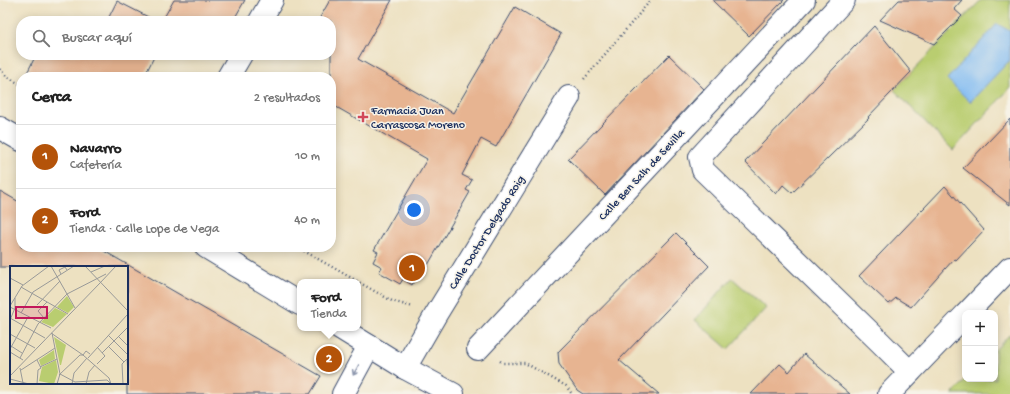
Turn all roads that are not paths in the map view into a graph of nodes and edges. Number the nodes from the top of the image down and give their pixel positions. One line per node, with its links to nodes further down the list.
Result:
1 (272, 0): 4 (street)
2 (804, 0): 17 (street, Calle Ben Salh de Sevilla)
3 (844, 0): 19 (street)
4 (263, 16)
5 (238, 60): 6 (street)
6 (231, 72)
7 (569, 97): 18 (street, Calle Doctor Delgado Roig)
8 (0, 128): 9 (street)
9 (16, 137)
10 (214, 252): 12 (street)
11 (1010, 268): 13 (street)
12 (297, 302)
13 (970, 310)
14 (962, 318): 19 (street)
15 (345, 331): 16 (street)
16 (369, 346): 18 (street); 20 (street, one-way to 20)
17 (478, 349)
18 (405, 368): 21 (street)
19 (910, 372): 22 (street)
20 (343, 394)
21 (453, 394)
22 (889, 394)

